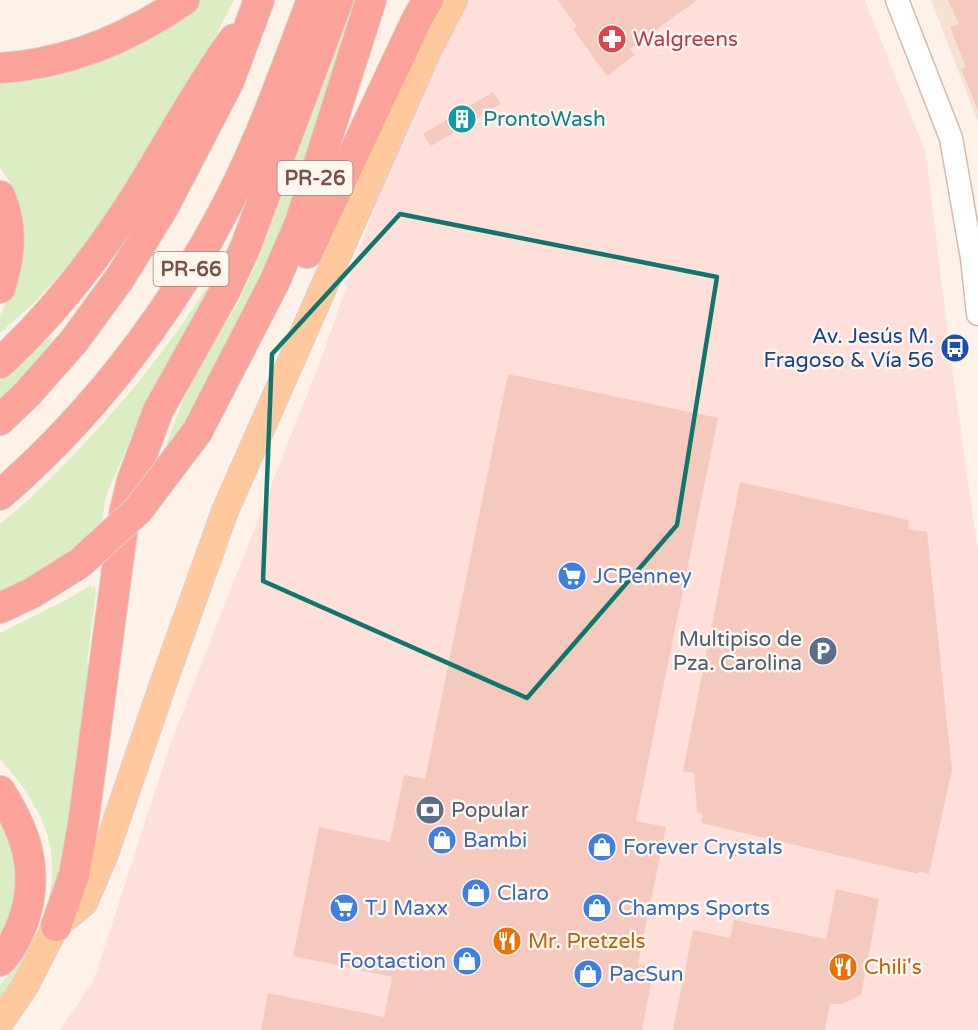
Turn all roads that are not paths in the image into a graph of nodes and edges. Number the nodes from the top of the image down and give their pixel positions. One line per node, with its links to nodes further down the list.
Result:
1 (184, 0): 9 (highway)
2 (312, 0): 16 (highway, PR-66)
3 (338, 0): 19 (highway)
4 (371, 0): 13 (highway, PR-26)
5 (428, 0): 13 (highway)
6 (454, 0): 19 (main road)
7 (897, 0): 12 (street)
8 (255, 7): 14 (highway); 15 (highway, PR-66)
9 (0, 68)
10 (0, 196): 11 (highway)
11 (0, 288)
12 (978, 314)
13 (242, 348): 17 (highway, PR-26, bridge)
14 (0, 363)
15 (0, 420)
16 (0, 495)
17 (0, 608)
18 (0, 791): 20 (highway)
19 (56, 926): 21 (main road)
20 (0, 961)
21 (0, 1023)

